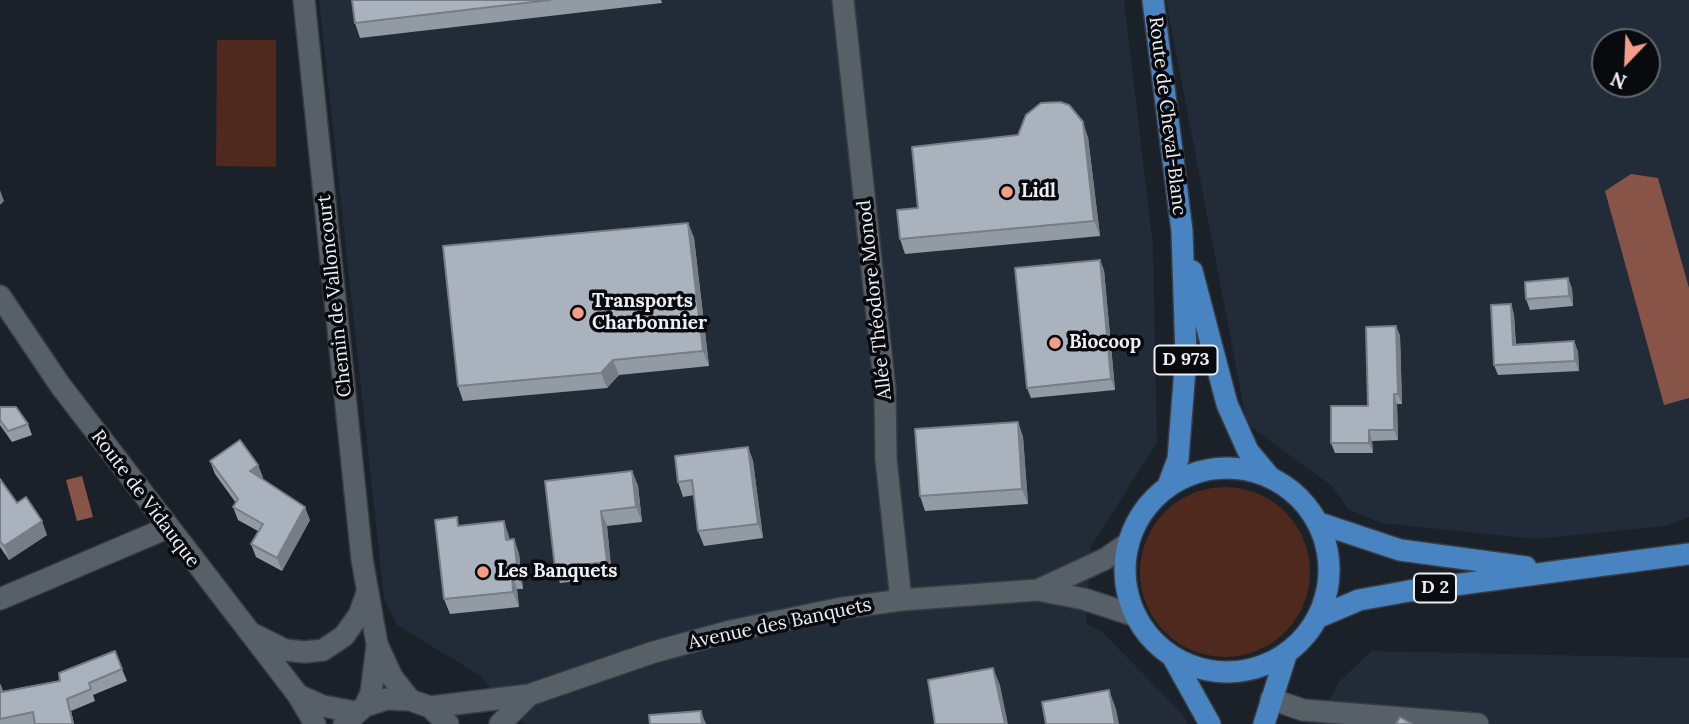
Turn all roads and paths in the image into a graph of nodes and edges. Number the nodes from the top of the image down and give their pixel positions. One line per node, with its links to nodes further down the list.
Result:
1 (304, 0): 14 (street, Chemin de Valloncourt)
2 (842, 0): 16 (street, Allée Théodore Monod)
3 (1153, 0): 4 (main road, Route de Cheval-Blanc / D 973)
4 (1182, 231): 6 (main road, D 973); 7 (main road, D 973)
5 (0, 296): 9 (street, Route de Vidauque)
6 (1269, 476): 7 (main road); 8 (main road)
7 (1168, 486): 10 (main road)
8 (1319, 523): 12 (main road, D 2); 18 (main road)
9 (167, 528): 15 (street); 19 (street, Route de Vidauque)
10 (1128, 543): 13 (street, Avenue des Banquets); 17 (main road)
11 (1689, 554): 12 (main road, D 2)
12 (1556, 570): 18 (main road, D 2)
13 (1038, 590): 16 (street, Avenue des Banquets); 17 (street, Avenue des Banquets)
14 (367, 591): 19 (street, Chemin de Valloncourt); 20 (street, Chemin de Valloncourt)
15 (0, 599)
16 (901, 600): 24 (street, Avenue des Banquets)
17 (1136, 616): 22 (main road)
18 (1319, 617): 21 (main road)
19 (247, 630): 23 (street, Route de Vidauque)
20 (377, 644): 26 (street, Chemin de Valloncourt); 28 (street, Chemin de Valloncourt)
21 (1286, 655): 22 (main road); 25 (main road)
22 (1172, 656): 32 (main road)
23 (298, 695): 28 (street); 29 (street, Route de Vidauque)
24 (529, 695): 27 (street, Avenue des Banquets); 31 (street, Avenue des Banquets)
25 (1271, 699): 33 (main road); 34 (street)
26 (410, 700): 27 (street); 28 (street)
27 (430, 707): 30 (street)
28 (355, 714)
29 (315, 724)
30 (448, 724)
31 (500, 724)
32 (1210, 724)
33 (1264, 724)
34 (1478, 724)

